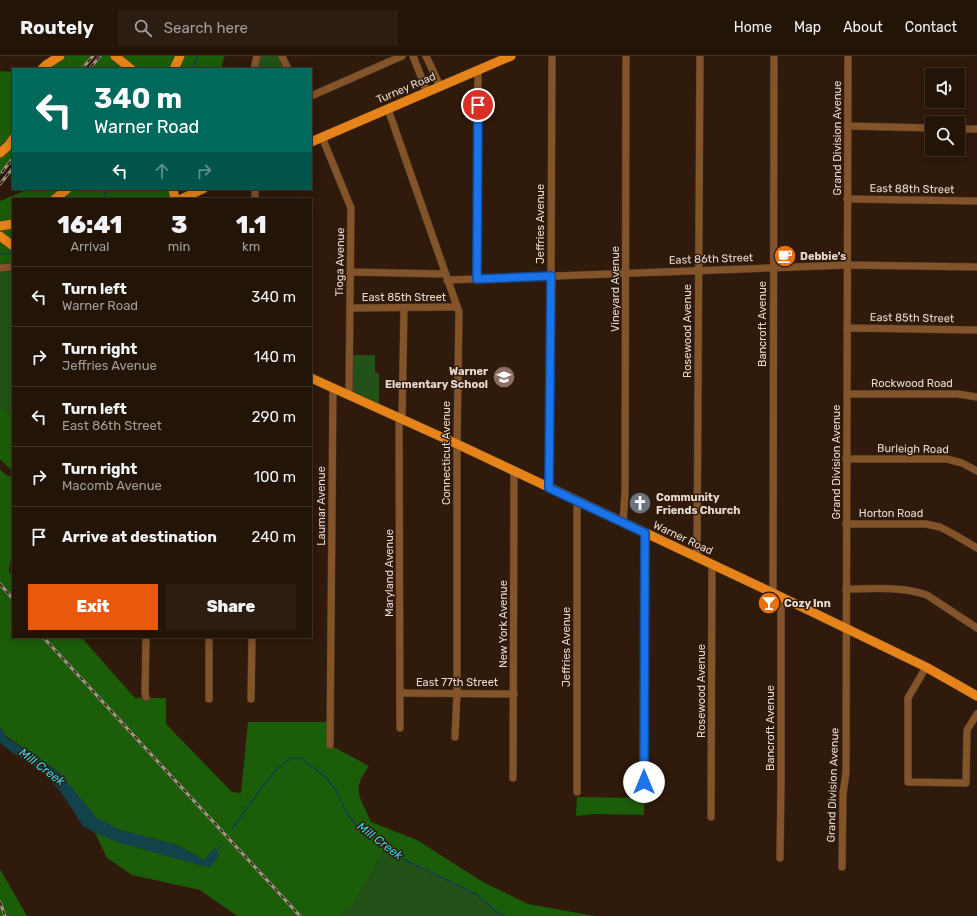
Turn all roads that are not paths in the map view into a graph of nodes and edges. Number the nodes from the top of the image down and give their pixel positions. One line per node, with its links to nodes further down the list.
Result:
1 (60, 56): 16 (main road)
2 (115, 56): 17 (main road)
3 (180, 56): 18 (main road)
4 (257, 56): 19 (street)
5 (282, 56): 20 (street)
6 (402, 56): 15 (street)
7 (413, 56): 23 (street)
8 (426, 56): 22 (street)
9 (511, 56): 21 (main road, Turney Road)
10 (552, 56): 52 (street, Jeffries Avenue)
11 (626, 56): 51 (street, Vineyard Avenue)
12 (700, 56): 49 (street, Rosewood Avenue)
13 (774, 56): 48 (street, Bancroft Avenue)
14 (848, 56): 26 (street, Grand Division Avenue)
15 (391, 58): 24 (street)
16 (44, 63)
17 (130, 68)
18 (174, 68)
19 (254, 68)
20 (288, 68)
21 (478, 70): 22 (main road, Turney Road); 54 (street)
22 (440, 86): 23 (main road, Turney Road)
23 (427, 92): 25 (main road, Turney Road)
24 (312, 96)
25 (388, 109): 30 (main road, Turney Road); 53 (street, Connecticut Avenue)
26 (848, 126): 27 (street); 38 (street, Grand Division Avenue)
27 (925, 128)
28 (965, 129): 29 (street)
29 (977, 129)
30 (322, 137): 32 (main road, Turney Road); 50 (street, Tioga Avenue)
31 (12, 140): 33 (main road)
32 (312, 142)
33 (0, 153)
34 (66, 190): 36 (main road)
35 (201, 190): 37 (main road)
36 (56, 198)
37 (183, 198)
38 (847, 200): 39 (street, East 88th Street); 44 (street, Grand Division Avenue)
39 (977, 201)
40 (12, 224): 41 (main road)
41 (0, 226)
42 (0, 236): 43 (main road)
43 (12, 245)
44 (848, 265): 45 (street, East 86th Street); 48 (street, East 86th Street); 58 (street, Grand Division Avenue)
45 (977, 266)
46 (12, 267): 47 (street)
47 (0, 268)
48 (773, 268): 49 (street, East 86th Street); 79 (street, Bancroft Avenue)
49 (698, 271): 51 (street, East 86th Street); 76 (street, Rosewood Avenue)
50 (351, 272): 53 (street, East 86th Street); 56 (street, Tioga Avenue)
51 (626, 274): 52 (street, East 86th Street); 72 (street, Vineyard Avenue)
52 (551, 276): 54 (street, East 86th Street); 70 (street, Jeffries Avenue)
53 (446, 277): 54 (street, East 86th Street); 55 (street, Connecticut Avenue)
54 (477, 279)
55 (457, 307): 57 (street, East 85th Street); 66 (street, Connecticut Avenue)
56 (350, 308): 57 (street, East 85th Street); 62 (street, Tioga Avenue)
57 (404, 308): 65 (street, Maryland Avenue)
58 (847, 328): 59 (street, East 85th Street); 63 (street, Grand Division Avenue)
59 (977, 330)
60 (312, 378): 61 (main road, Warner Road)
61 (333, 388): 62 (main road, Warner Road); 97 (street, Laumar Avenue)
62 (348, 394): 65 (main road, Warner Road)
63 (847, 394): 64 (street, Rockwood Road); 67 (street, Grand Division Avenue)
64 (977, 397)
65 (401, 419): 66 (main road, Warner Road); 87 (street, Maryland Avenue)
66 (457, 444): 68 (main road, Warner Road); 88 (street, Connecticut Avenue)
67 (846, 459): 69 (street, Burleigh Road); 73 (street, Grand Division Avenue)
68 (514, 471): 70 (main road, Warner Road); 89 (street, New York Avenue)
69 (977, 471)
70 (549, 488): 71 (main road, Warner Road)
71 (577, 501): 72 (main road, Warner Road); 99 (street, Jeffries Avenue)
72 (623, 523): 74 (main road, Warner Road)
73 (846, 524): 75 (street, Horton Road); 78 (street, Grand Division Avenue)
74 (645, 533): 76 (main road, Warner Road); 100 (street)
75 (977, 548)
76 (697, 558): 77 (main road, Warner Road)
77 (712, 565): 79 (main road, Warner Road); 101 (street, Rosewood Avenue)
78 (846, 589): 81 (street, Grand Division Avenue); 82 (street)
79 (773, 593): 80 (main road, Warner Road)
80 (782, 598): 81 (main road, Warner Road); 102 (street, Bancroft Avenue)
81 (846, 628): 86 (main road, Warner Road); 103 (street, Grand Division Avenue)
82 (977, 628)
83 (146, 638): 91 (street)
84 (209, 638): 92 (street)
85 (252, 638): 93 (street)
86 (926, 667): 90 (main road, Warner Road); 94 (street)
87 (400, 693): 88 (street, East 77th Street); 95 (street, Maryland Avenue)
88 (457, 693): 89 (street, East 77th Street); 96 (street, Connecticut Avenue)
89 (514, 694): 98 (street, New York Avenue)
90 (977, 696)
91 (146, 697)
92 (209, 699)
93 (252, 699)
94 (977, 714)
95 (400, 728)
96 (455, 737)
97 (330, 745)
98 (513, 778)
99 (576, 792)
100 (644, 800)
101 (711, 817)
102 (780, 858)
103 (842, 867)

